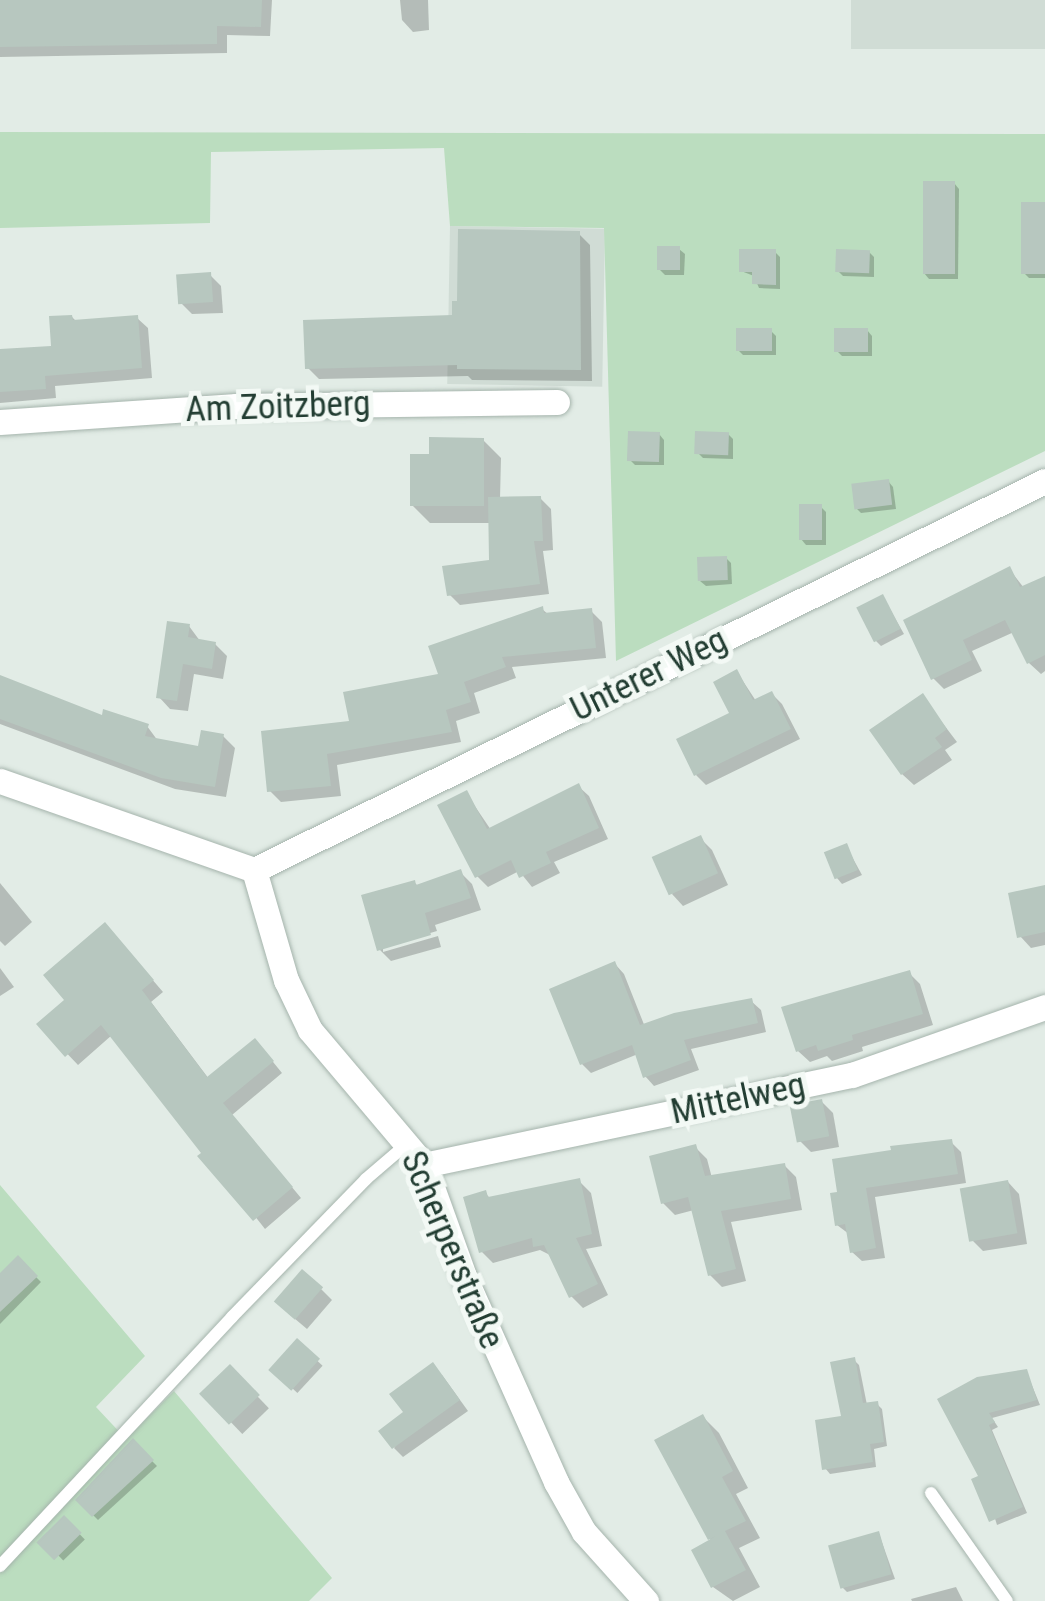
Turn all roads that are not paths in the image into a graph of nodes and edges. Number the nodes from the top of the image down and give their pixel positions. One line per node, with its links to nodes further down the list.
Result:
1 (556, 402): 2 (street, Am Zoitzberg)
2 (0, 422)
3 (1045, 481): 5 (street, Unterer Weg)
4 (0, 781): 5 (street)
5 (254, 870): 7 (street, Scherperstraße)
6 (1045, 1007): 8 (street, Mittelweg)
7 (408, 1143): 8 (street, Scherperstraße); 10 (lane)
8 (424, 1165): 11 (street, Scherperstraße)
9 (931, 1493): 12 (lane)
10 (0, 1566)
11 (646, 1601)
12 (1006, 1601)

